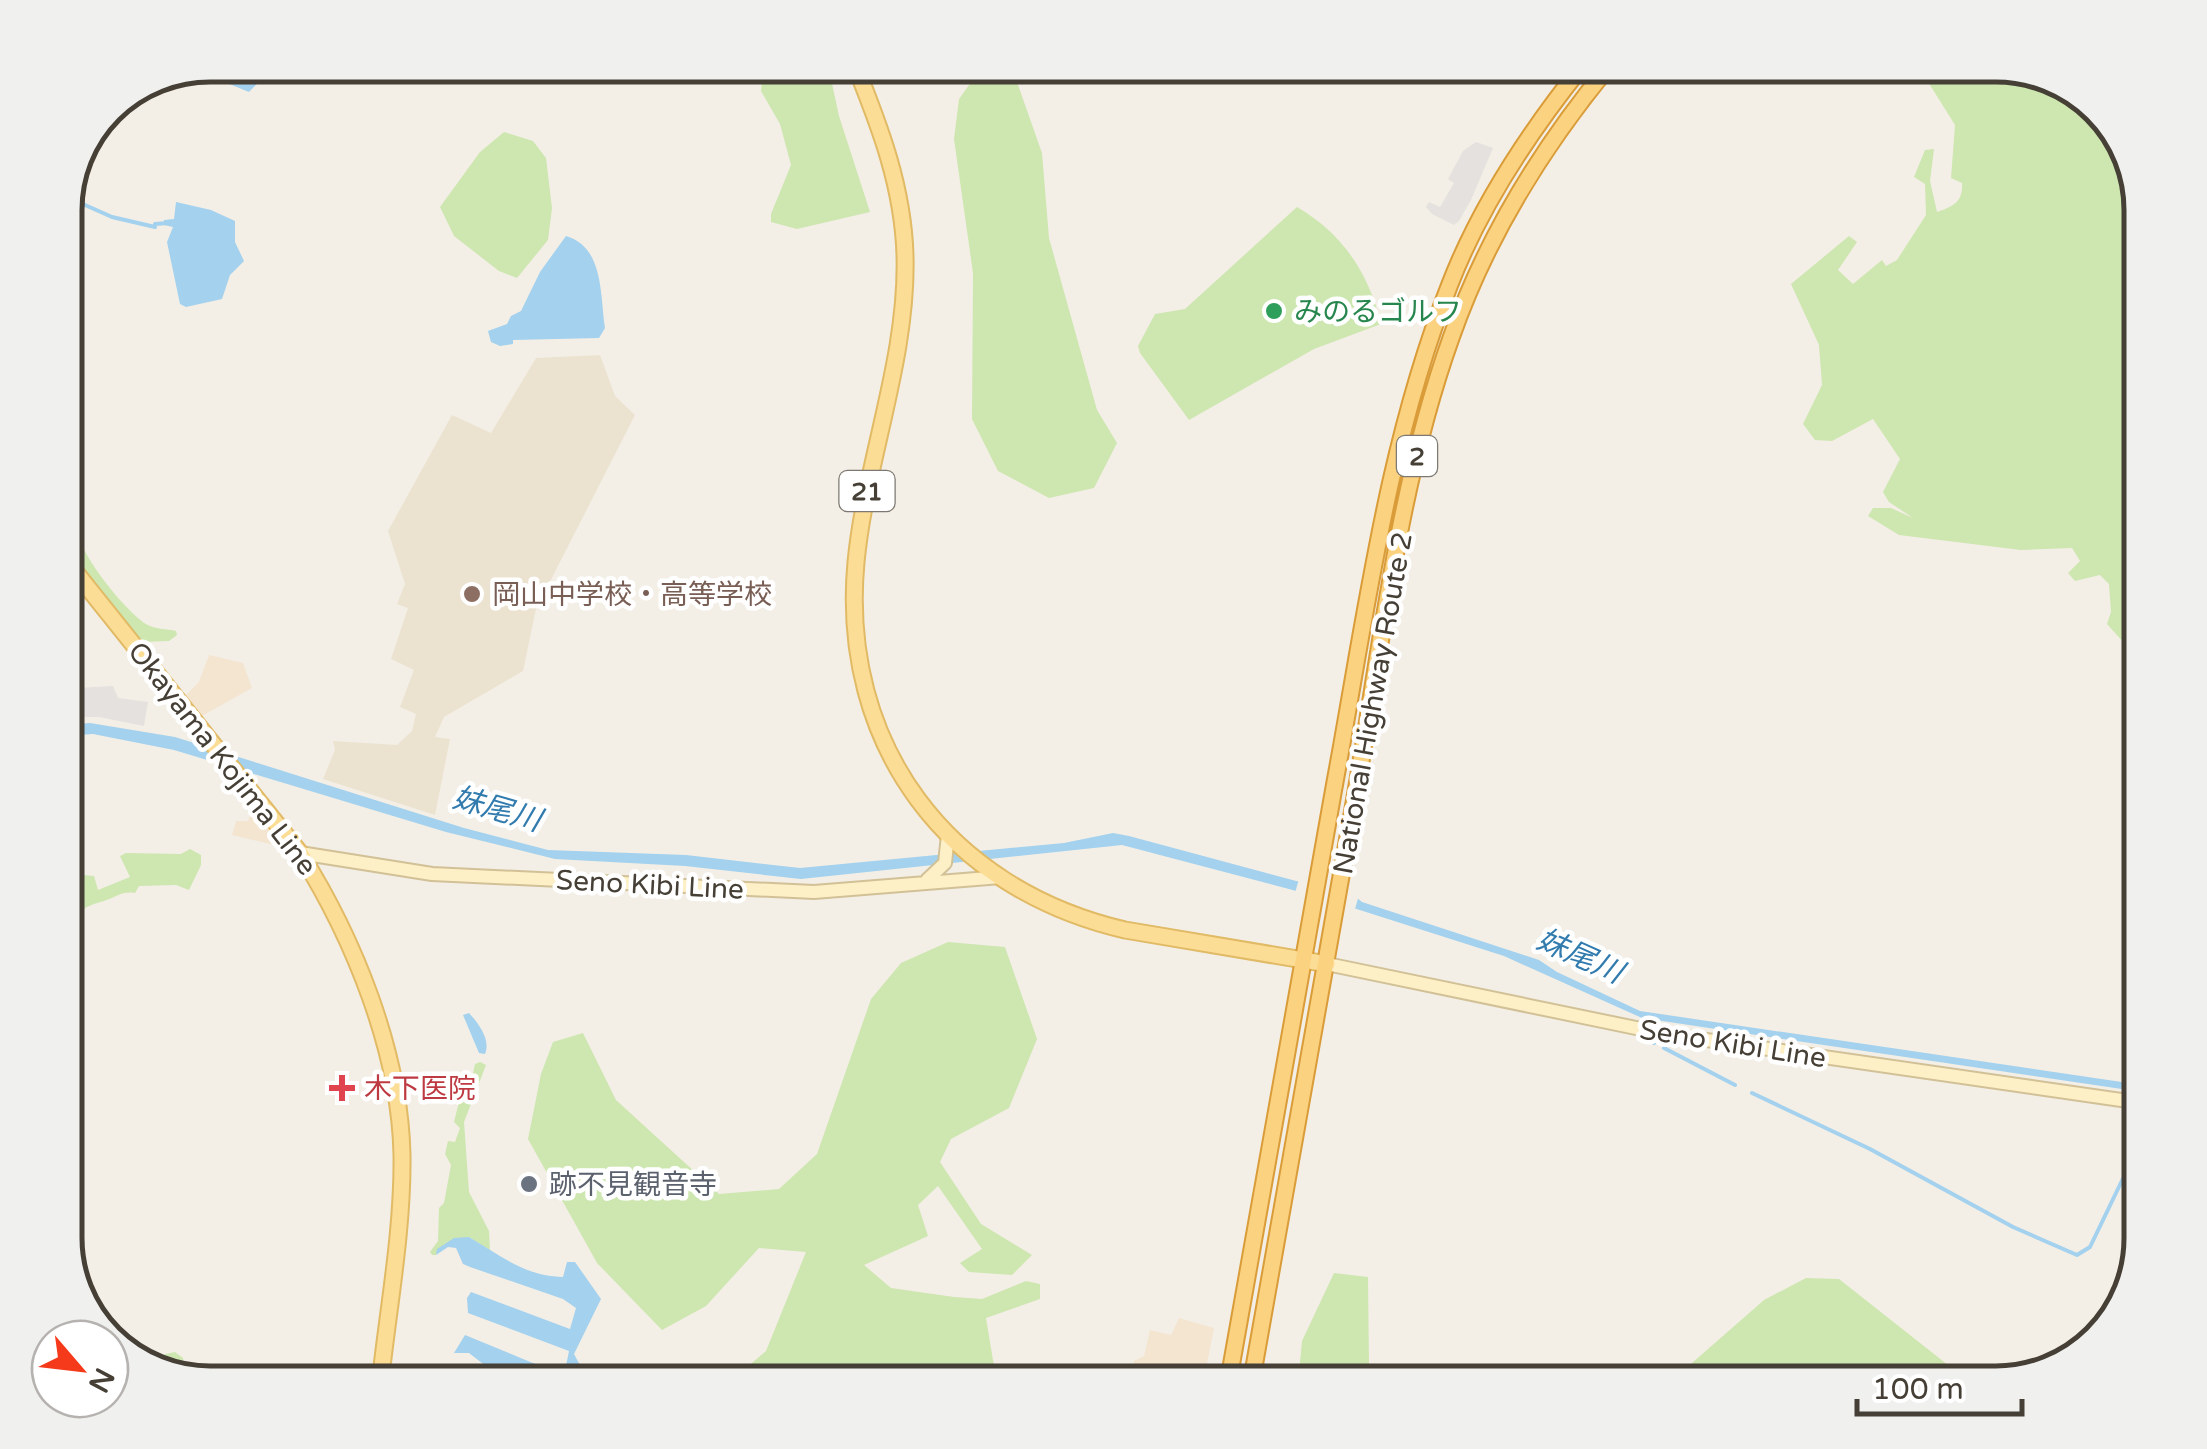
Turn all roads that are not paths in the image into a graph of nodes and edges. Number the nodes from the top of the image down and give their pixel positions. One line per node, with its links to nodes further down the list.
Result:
1 (863, 83): 5 (main road, 21)
2 (1570, 83): 9 (highway, National Highway Route 2 / 2)
3 (1596, 83): 10 (highway, National Highway Route 2 / 2)
4 (83, 581): 6 (main road, Okayama Kojima Line)
5 (948, 836): 7 (main road, 21); 8 (main road)
6 (300, 853): 8 (main road, Seno Kibi Line); 12 (main road, Okayama Kojima Line)
7 (1002, 877): 8 (main road, Seno Kibi Line); 9 (main road, 21)
8 (925, 882)
9 (1304, 962): 10 (main road, 21); 13 (highway, National Highway Route 2 / 2)
10 (1327, 964): 11 (main road, Seno Kibi Line); 14 (highway, National Highway Route 2 / 2)
11 (2124, 1100)
12 (382, 1366)
13 (1231, 1366)
14 (1254, 1366)

